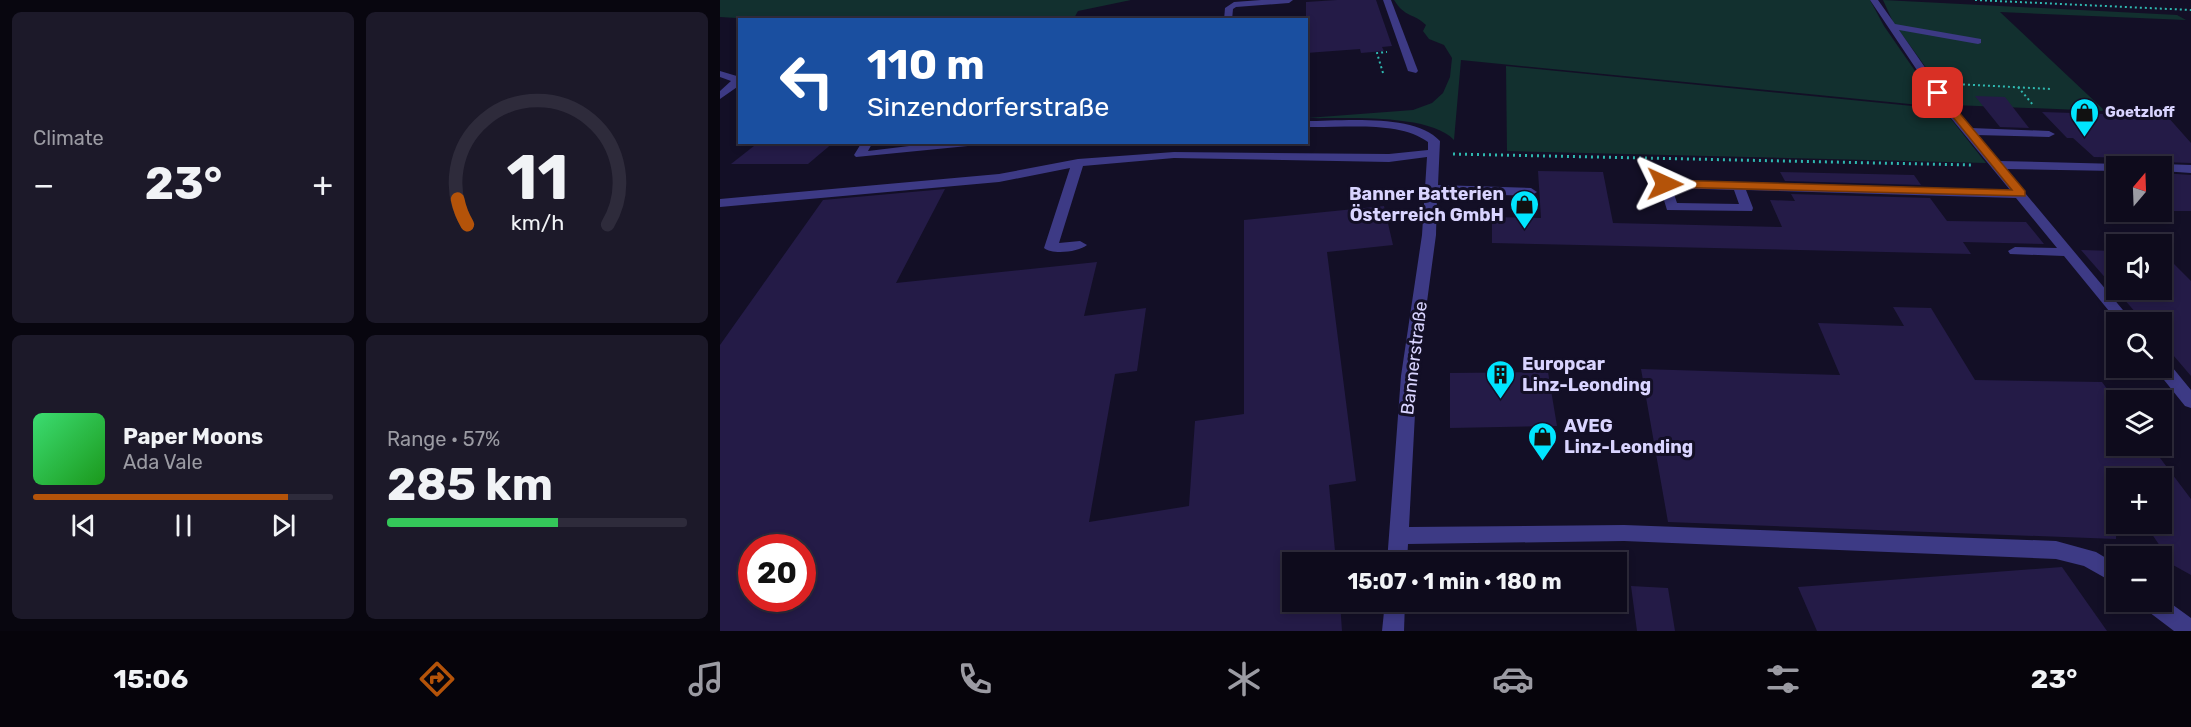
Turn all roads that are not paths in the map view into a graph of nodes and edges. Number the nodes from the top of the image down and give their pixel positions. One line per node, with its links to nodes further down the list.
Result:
1 (1289, 0): 4 (street)
2 (1387, 0): 7 (street)
3 (1874, 0): 5 (street)
4 (1228, 18)
5 (1891, 26): 6 (street); 11 (street)
6 (1978, 41)
7 (1413, 71)
8 (720, 74): 9 (street)
9 (720, 96)
10 (1308, 124): 15 (street)
11 (1969, 131): 12 (street); 17 (street)
12 (2049, 134)
13 (867, 144): 14 (street)
14 (960, 144)
15 (1433, 153): 16 (street); 22 (street, Bannerstraße)
16 (1078, 163): 25 (street); 26 (street)
17 (1998, 165): 18 (street); 24 (street)
18 (2106, 167)
19 (2172, 168): 20 (street)
20 (2191, 169)
21 (1738, 185): 21 (street); 24 (street)
22 (1431, 189): 23 (street); 32 (street, Bannerstraße)
23 (1531, 192)
24 (2021, 194): 28 (street)
25 (720, 203)
26 (1080, 245)
27 (2015, 251): 28 (street)
28 (2069, 252): 29 (street)
29 (2118, 312)
30 (2172, 378): 31 (street)
31 (2191, 402)
32 (1399, 536): 33 (street, Bannerstraße); 34 (street)
33 (1398, 552)
34 (2106, 569)
35 (1394, 612): 37 (street)
36 (2165, 612): 38 (street)
37 (1393, 631)
38 (2191, 631)

